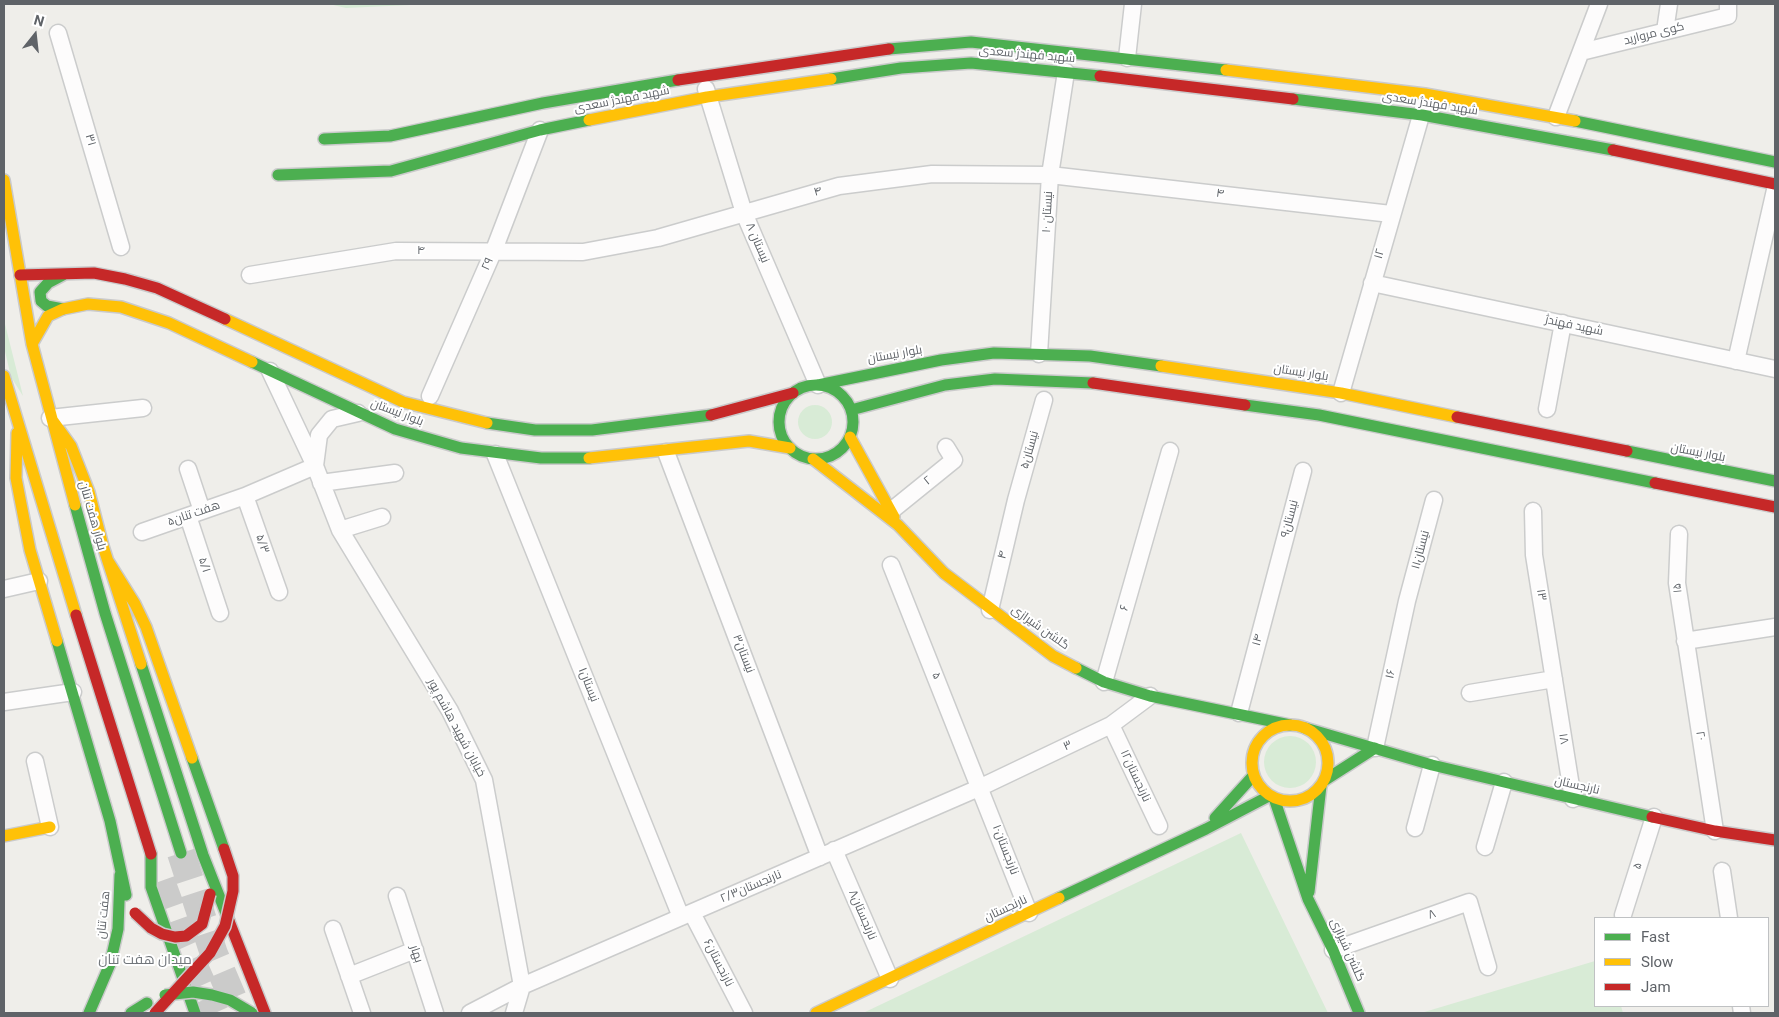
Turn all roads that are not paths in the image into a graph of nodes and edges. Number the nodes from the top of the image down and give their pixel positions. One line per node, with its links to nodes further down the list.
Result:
1 (1133, 4): 8 (street)
2 (1599, 4): 7 (street)
3 (1668, 4): 5 (street)
4 (1728, 10): 5 (street, کوی مروارید)
5 (1665, 31): 7 (street, کوی مروارید)
6 (58, 33): 25 (street, ۳۱)
7 (1581, 52): 14 (street)
8 (1127, 58): 10 (main road, شهید فهندژ سعدی); 11 (main road, شهید فهندژ سعدی)
9 (1066, 72): 12 (main road, شهید فهندژ سعدی); 13 (main road, شهید فهندژ سعدی); 19 (street, نیستان ۱۰)
10 (704, 76): 12 (street, نیستان ۸); 16 (main road, شهید فهندژ سعدی)
11 (1425, 94): 13 (street, ۱۲); 14 (main road, شهید فهندژ سعدی)
12 (707, 97): 15 (main road, شهید فهندژ سعدی); 23 (street, نیستان ۸)
13 (1422, 115): 21 (main road, شهید فهندژ سعدی); 24 (street, ۱۲)
14 (1556, 117): 17 (main road, شهید فهندژ سعدی)
15 (540, 130): 18 (main road, شهید فهندژ سعدی); 26 (street, ۲۹)
16 (324, 139)
17 (1775, 162)
18 (278, 175)
19 (1050, 175): 23 (street, ۴); 24 (street, ۴); 34 (street, نیستان ۱۰)
20 (4, 180): 27 (main road, بلوار هفت تنان)
21 (1775, 184)
22 (1775, 190): 35 (street)
23 (744, 213): 26 (street, ۴); 39 (street, نیستان ۸)
24 (1391, 214): 30 (street, ۱۲)
25 (121, 247)
26 (494, 250): 29 (street, ۴); 42 (street, ۲۹)
27 (20, 275): 28 (main road, بلوار نیستان); 33 (main road, بلوار هفت تنان)
28 (63, 275): 31 (main road); 40 (main road, بلوار نیستان)
29 (250, 275)
30 (1372, 283): 32 (street, شهید فهندژ); 41 (street, ۱۲)
31 (63, 309): 33 (main road, بلوار نیستان); 37 (main road, بلوار نیستان)
32 (1564, 323): 35 (street, شهید فهندژ); 45 (street)
33 (32, 344): 48 (main road, بلوار هفت تنان)
34 (1039, 354): 39 (main road, بلوار نیستان); 41 (main road, بلوار نیستان)
35 (1736, 361): 36 (street, شهید فهندژ)
36 (1775, 369)
37 (270, 371): 47 (main road, بلوار نیستان); 57 (street, خیابان شهید هاشم پور)
38 (4, 376): 49 (main road)
39 (818, 385): 40 (main road); 46 (main road)
40 (793, 393): 52 (main road)
41 (1342, 393): 61 (main road, بلوار نیستان)
42 (430, 396)
43 (1044, 400): 64 (street, ۵نیستان)
44 (143, 408): 48 (street)
45 (1547, 409)
46 (851, 410): 50 (main road); 66 (main road)
47 (358, 413): 55 (main road, بلوار نیستان); 57 (street, خیابان شهید هاشم پور)
48 (50, 418): 74 (main road); 113 (main road, بلوار هفت تنان)
49 (17, 426): 77 (main road); 134 (main road)
50 (850, 437): 56 (main road); 70 (main road, گلشن شیرازی)
51 (946, 447): 70 (street, ۲)
52 (790, 448): 54 (main road, بلوار نیستان); 56 (main road)
53 (1170, 451): 86 (street, ۶)
54 (666, 452): 55 (main road, بلوار نیستان); 114 (street, ۳نیستان)
55 (495, 454): 121 (street, ۱نیستان)
56 (813, 459): 70 (main road, گلشن شیرازی)
57 (315, 466): 62 (street, خیابان شهید هاشم پور); 63 (street, هفت تنان۵)
58 (188, 469): 68 (street, ۵/۱)
59 (1303, 471): 76 (street, ۹نیستان)
60 (395, 473): 62 (street)
61 (1775, 481)
62 (321, 483): 71 (street, خیابان شهید هاشم پور)
63 (245, 496): 68 (street, هفت تنان۵); 79 (street, ۵/۳)
64 (1016, 500): 81 (street, ۴)
65 (1434, 500): 80 (street, ۱۱نیستان)
66 (1775, 507)
67 (1534, 511): 85 (street, ۱۳)
68 (195, 514): 72 (street, هفت تنان۵); 82 (street, ۵/۱)
69 (382, 517): 71 (street)
70 (894, 518): 81 (main road, گلشن شیرازی)
71 (340, 530): 130 (street, خیابان شهید هاشم پور)
72 (142, 532)
73 (1679, 534): 84 (street, ۱۵)
74 (108, 561): 115 (main road); 133 (main road, bridge)
75 (891, 565): 101 (street, ۵)
76 (1278, 567): 91 (street, ۱۴)
77 (39, 581): 78 (street); 87 (main road)
78 (4, 589)
79 (279, 592)
80 (1407, 601): 95 (street, ۱۶)
81 (990, 610): 86 (main road, گلشن شیرازی)
82 (220, 613)
83 (1775, 627): 84 (street)
84 (1685, 640): 109 (street, ۲۰)
85 (1554, 679): 88 (street); 103 (street, ۱۸)
86 (1104, 682): 89 (main road, گلشن شیرازی)
87 (73, 692): 90 (street); 117 (main road)
88 (1470, 693)
89 (1150, 696): 91 (main road, گلشن شیرازی); 92 (street, ۳)
90 (4, 702)
91 (1233, 716): 93 (main road, گلشن شیرازی)
92 (1111, 725): 101 (street, ۳); 105 (street, ۱۲نارنجستان)
93 (1290, 725): 94 (main road); 98 (main road)
94 (1305, 728): 95 (main road, نارنجستان); 100 (main road)
95 (1375, 748): 97 (main road, نارنجستان); 100 (main road)
96 (35, 761): 106 (street)
97 (1432, 765): 99 (main road, نارنجستان); 107 (street)
98 (1253, 776): 102 (main road); 108 (main road)
99 (1504, 782): 103 (main road, نارنجستان); 112 (street)
100 (1323, 783): 102 (main road); 119 (main road)
101 (981, 787): 114 (street, ۲/۳نارنجستان); 120 (street, ۱۰نارنجستان)
102 (1271, 797): 108 (main road, نارنجستان); 119 (main road, گلشن شیرازی)
103 (1573, 799): 104 (main road, نارنجستان)
104 (1654, 817): 109 (main road, نارنجستان); 122 (street, ۵)
105 (1159, 826)
106 (50, 827): 110 (main road)
107 (1415, 828)
108 (1206, 829): 120 (main road, نارنجستان)
109 (1715, 831): 111 (main road, نارنجستان)
110 (4, 836)
111 (1775, 840)
112 (1486, 848)
113 (181, 853)
114 (827, 853): 121 (street, ۲/۳نارنجستان); 129 (street, ۸نارنجستان)
115 (204, 855): 117 (main road, bridge); 136 (main road)
116 (1722, 871): 123 (street)
117 (120, 875): 131 (main road, هفت تنان)
118 (397, 896): 125 (street, بهار)
119 (1308, 899): 126 (main road, گلشن شیرازی)
120 (1029, 914): 129 (main road, نارنجستان)
121 (686, 915): 130 (street, ۲/۳نارنجستان); 141 (street, ۶نارنجستان)
122 (1623, 915)
123 (1728, 917)
124 (333, 929): 128 (street)
125 (414, 950): 128 (street); 138 (street, بهار)
126 (1333, 950): 127 (street, ۸); 143 (main road, گلشن شیرازی)
127 (1488, 967)
128 (349, 976): 137 (street)
129 (890, 979): 142 (main road, نارنجستان)
130 (522, 986): 139 (street, ۲/۳نارنجستان); 140 (street, خیابان شهید هاشم پور)
131 (89, 1013)
132 (131, 1013): 135 (main road, bridge)
133 (155, 1013)
134 (195, 1013)
135 (252, 1013)
136 (265, 1013)
137 (362, 1013)
138 (435, 1013)
139 (470, 1013)
140 (514, 1013)
141 (744, 1013)
142 (816, 1013)
143 (1359, 1013)

